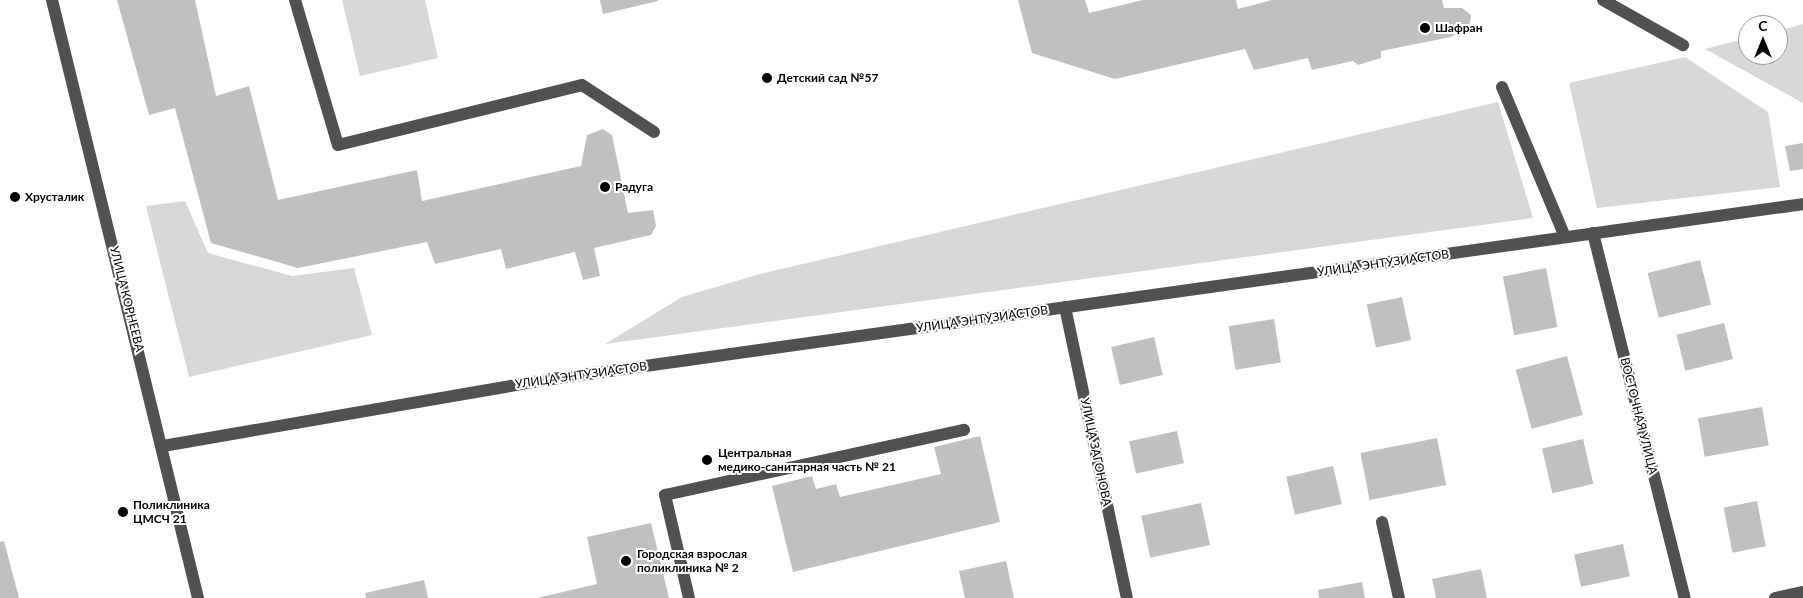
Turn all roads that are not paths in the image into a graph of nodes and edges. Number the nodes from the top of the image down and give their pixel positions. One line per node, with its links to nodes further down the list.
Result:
1 (52, 0): 12 (street, УЛИЦА КОРНЕЕВА)
2 (295, 0): 6 (street)
3 (1603, 0): 4 (street)
4 (1683, 45)
5 (1502, 87): 9 (street)
6 (654, 132)
7 (1803, 204): 8 (street, УЛИЦА ЭНТУЗИАСТОВ)
8 (1593, 233): 9 (street, УЛИЦА ЭНТУЗИАСТОВ); 19 (street, ВОСТОЧНАЯ УЛИЦА)
9 (1565, 237): 10 (street, УЛИЦА ЭНТУЗИАСТОВ)
10 (1065, 307): 12 (street, УЛИЦА ЭНТУЗИАСТОВ); 17 (street, УЛИЦА ЗАГОНОВА)
11 (964, 430): 16 (street)
12 (163, 446): 15 (street, УЛИЦА КОРНЕЕВА)
13 (1382, 522): 18 (street)
14 (1803, 592): 20 (street)
15 (198, 598)
16 (689, 598)
17 (1127, 598)
18 (1398, 598)
19 (1685, 598)
20 (1776, 598)

